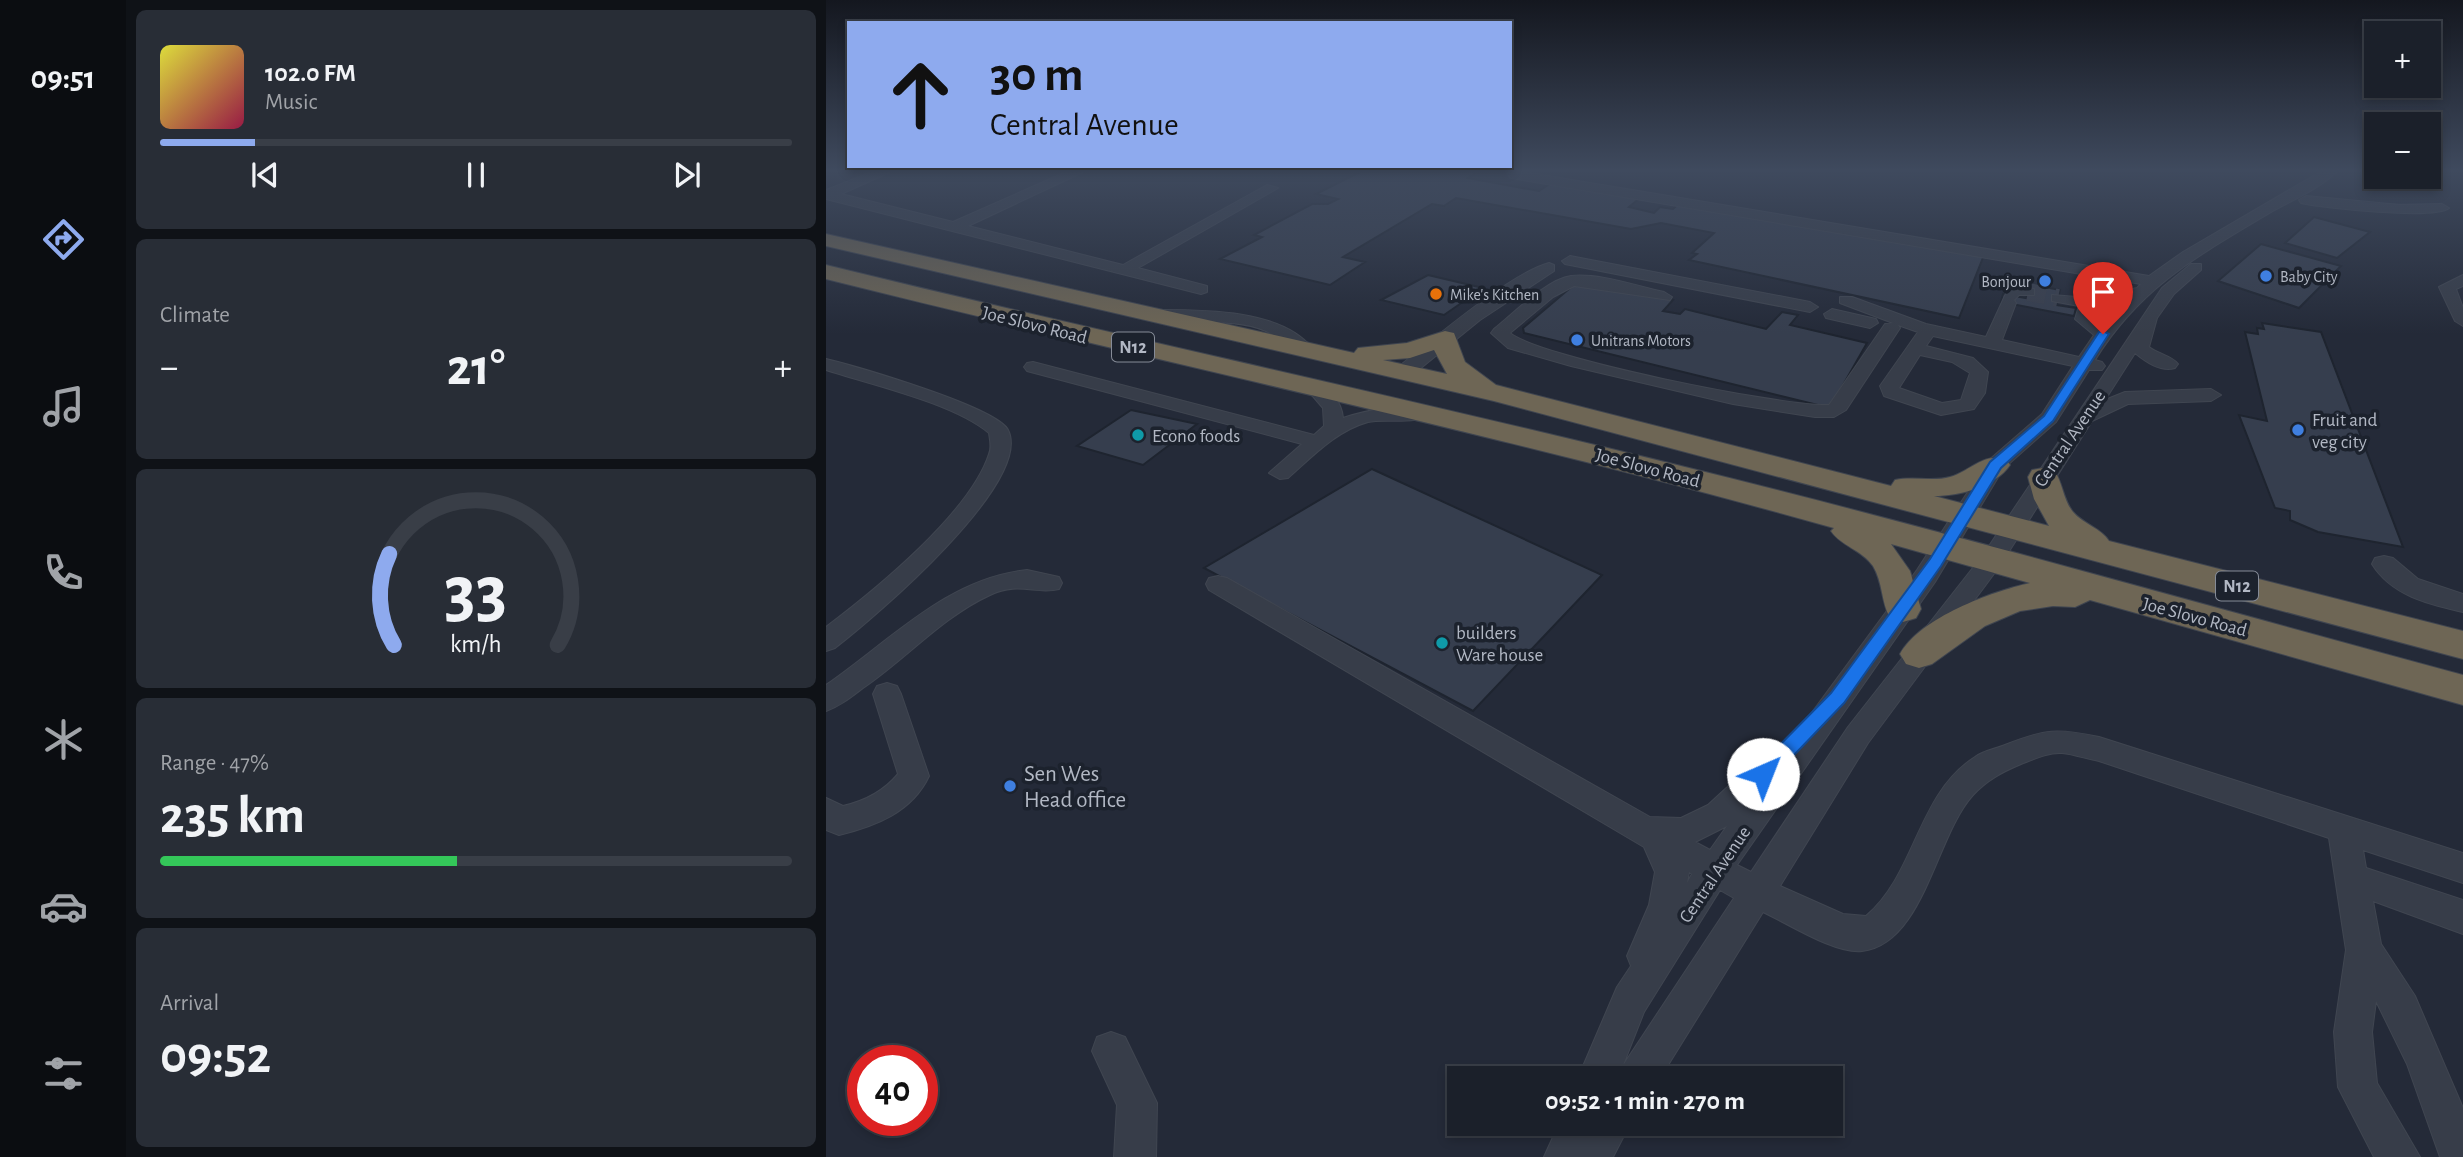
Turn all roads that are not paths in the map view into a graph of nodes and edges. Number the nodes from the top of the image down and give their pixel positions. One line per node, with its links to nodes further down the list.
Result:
1 (956, 226): 7 (street)
2 (1204, 226): 7 (street)
3 (1803, 226): 10 (street)
4 (2238, 226): 10 (street, Central Avenue)
5 (2263, 226): 21 (street, Central Avenue)
6 (826, 240): 29 (highway, Joe Slovo Road / N12)
7 (1126, 270): 11 (street)
8 (826, 272): 36 (highway, Joe Slovo Road / N12)
9 (2463, 280): 22 (street)
10 (2146, 287): 18 (street); 24 (street, Central Avenue)
11 (1201, 289)
12 (1514, 289): 17 (street); 19 (street); 25 (street)
13 (2028, 292): 28 (street)
14 (1664, 297): 17 (street)
15 (2058, 298): 18 (street)
16 (1846, 300): 19 (street); 20 (street); 26 (street)
17 (1537, 301): 23 (street)
18 (2089, 303): 24 (street)
19 (1816, 304): 20 (street); 23 (street)
20 (1832, 314): 23 (street)
21 (2149, 317): 32 (street); 34 (street, Central Avenue)
22 (2463, 321)
23 (1887, 334): 27 (street)
24 (2103, 334): 31 (street, Central Avenue)
25 (1445, 338): 29 (highway); 35 (street); 37 (highway)
26 (1961, 338): 27 (street); 28 (street)
27 (1921, 342): 27 (street)
28 (2000, 344): 31 (street); 38 (street)
29 (1307, 349): 35 (highway, Joe Slovo Road / N12)
30 (826, 363): 60 (street)
31 (2084, 363): 34 (street); 38 (street, Central Avenue)
32 (2169, 364)
33 (1033, 367): 43 (street)
34 (2114, 371): 41 (street, Central Avenue)
35 (1404, 372): 37 (highway, Joe Slovo Road / N12); 40 (highway)
36 (1314, 387): 40 (highway, Joe Slovo Road / N12); 42 (street)
37 (1499, 394): 46 (highway, Joe Slovo Road / N12)
38 (2065, 395): 44 (street, Central Avenue)
39 (2211, 395): 41 (street)
40 (1426, 412): 42 (street); 48 (highway, Joe Slovo Road / N12)
41 (2084, 416): 47 (street, Central Avenue)
42 (1334, 428): 43 (street)
43 (1318, 442): 45 (street)
44 (1995, 465): 46 (highway); 49 (street, Central Avenue)
45 (1280, 473)
46 (1805, 475): 49 (highway, Joe Slovo Road / N12)
47 (2043, 477): 50 (street, Central Avenue); 52 (highway)
48 (1804, 510): 51 (highway, Joe Slovo Road / N12); 58 (highway)
49 (1964, 515): 50 (highway, Joe Slovo Road / N12); 51 (street, Central Avenue)
50 (2011, 528): 52 (highway, Joe Slovo Road / N12); 53 (street, Central Avenue)
51 (1945, 549): 53 (highway, Joe Slovo Road / N12); 58 (street, Central Avenue)
52 (2123, 556): 61 (highway, Joe Slovo Road / N12)
53 (1991, 561): 59 (highway, Joe Slovo Road / N12); 62 (street, Central Avenue)
54 (2384, 564): 57 (street)
55 (1050, 583): 66 (street)
56 (1218, 584): 69 (street)
57 (2463, 603)
58 (1903, 609): 65 (street, Central Avenue)
59 (2172, 609): 62 (highway); 63 (highway, Joe Slovo Road / N12)
60 (826, 641)
61 (2463, 645)
62 (1919, 654): 73 (street, Central Avenue)
63 (2463, 690)
64 (887, 694): 67 (street)
65 (1837, 698): 69 (street); 71 (street, Central Avenue)
66 (826, 700)
67 (826, 812)
68 (2343, 829): 70 (street); 72 (street); 73 (street)
69 (1652, 833): 71 (street); 76 (street)
70 (2463, 868)
71 (1715, 869): 73 (street); 76 (street, Central Avenue)
72 (2351, 878): 74 (street); 75 (street)
73 (1756, 892): 79 (street, Central Avenue)
74 (2463, 917)
75 (2364, 950): 85 (street); 86 (street)
76 (1630, 1000): 78 (street, Central Avenue)
77 (1111, 1051): 82 (street)
78 (1603, 1066)
79 (1646, 1066)
80 (1574, 1136): 83 (street)
81 (1602, 1136): 84 (street)
82 (1135, 1157)
83 (1565, 1157)
84 (1589, 1157)
85 (2399, 1157)
86 (2461, 1157)

